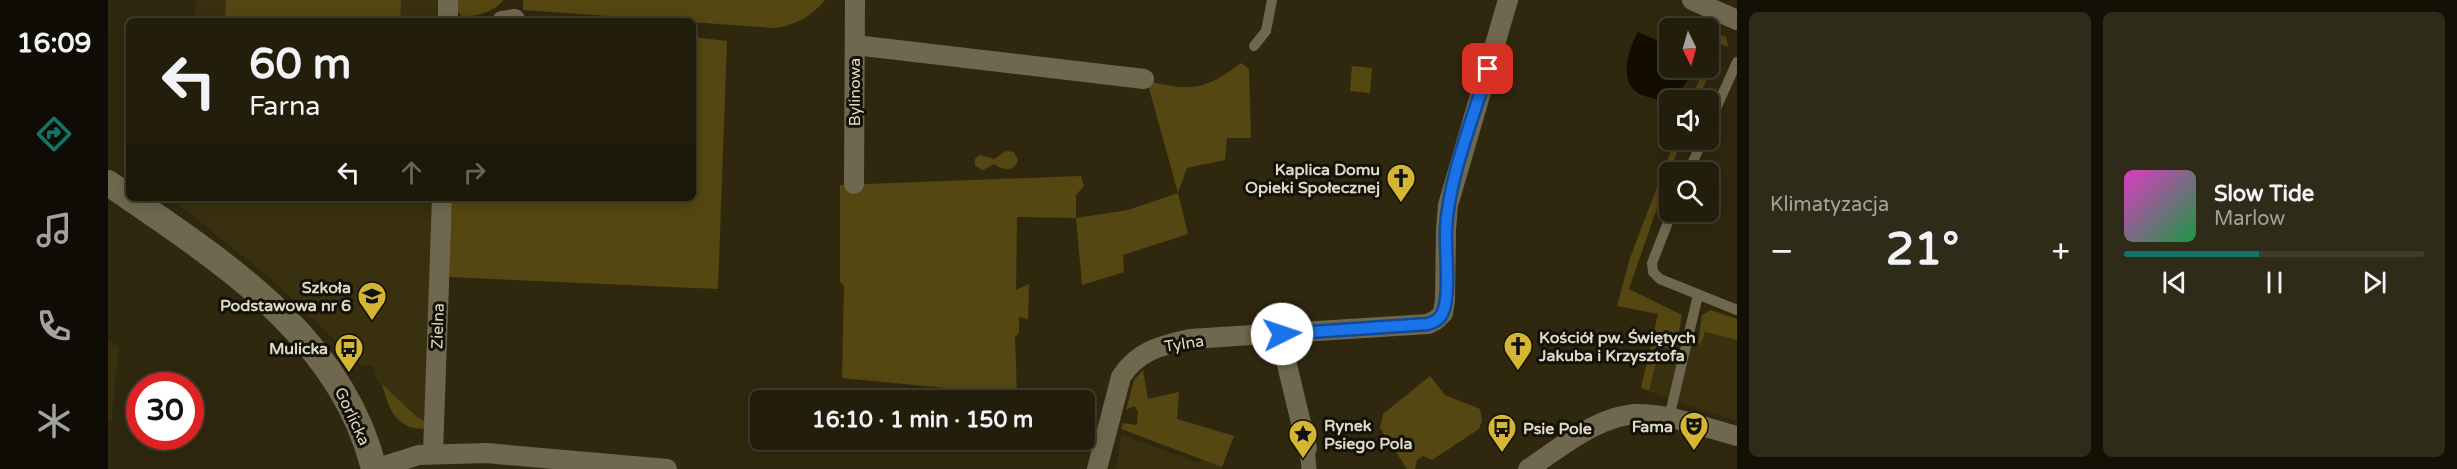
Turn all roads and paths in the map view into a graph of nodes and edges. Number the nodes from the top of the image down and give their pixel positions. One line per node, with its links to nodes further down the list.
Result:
1 (448, 0): 6 (street)
2 (855, 0): 8 (street, Bylinowa)
3 (1272, 0): 9 (lane)
4 (1508, 0): 21 (street, Tylna)
5 (1692, 0): 7 (street)
6 (448, 18)
7 (1737, 20)
8 (855, 45): 11 (street); 14 (street, Bylinowa)
9 (1254, 46)
10 (1737, 62): 12 (lane)
11 (1144, 79)
12 (1719, 102)
13 (108, 183): 15 (street, Gorlicka)
14 (854, 184)
15 (126, 196)
16 (133, 201): 26 (street, Gorlicka)
17 (442, 201): 25 (street, Zielna)
18 (1668, 222): 19 (lane)
19 (1698, 295): 20 (lane); 22 (lane)
20 (1737, 310)
21 (1282, 334): 24 (street); 28 (street, Tylna)
22 (1669, 418): 23 (street); 30 (street)
23 (1737, 436)
24 (1307, 448): 29 (street)
25 (434, 453): 26 (street, Gorlicka); 27 (street, Gorlicka)
26 (374, 469)
27 (666, 469)
28 (1097, 469)
29 (1309, 469)
30 (1528, 469)

